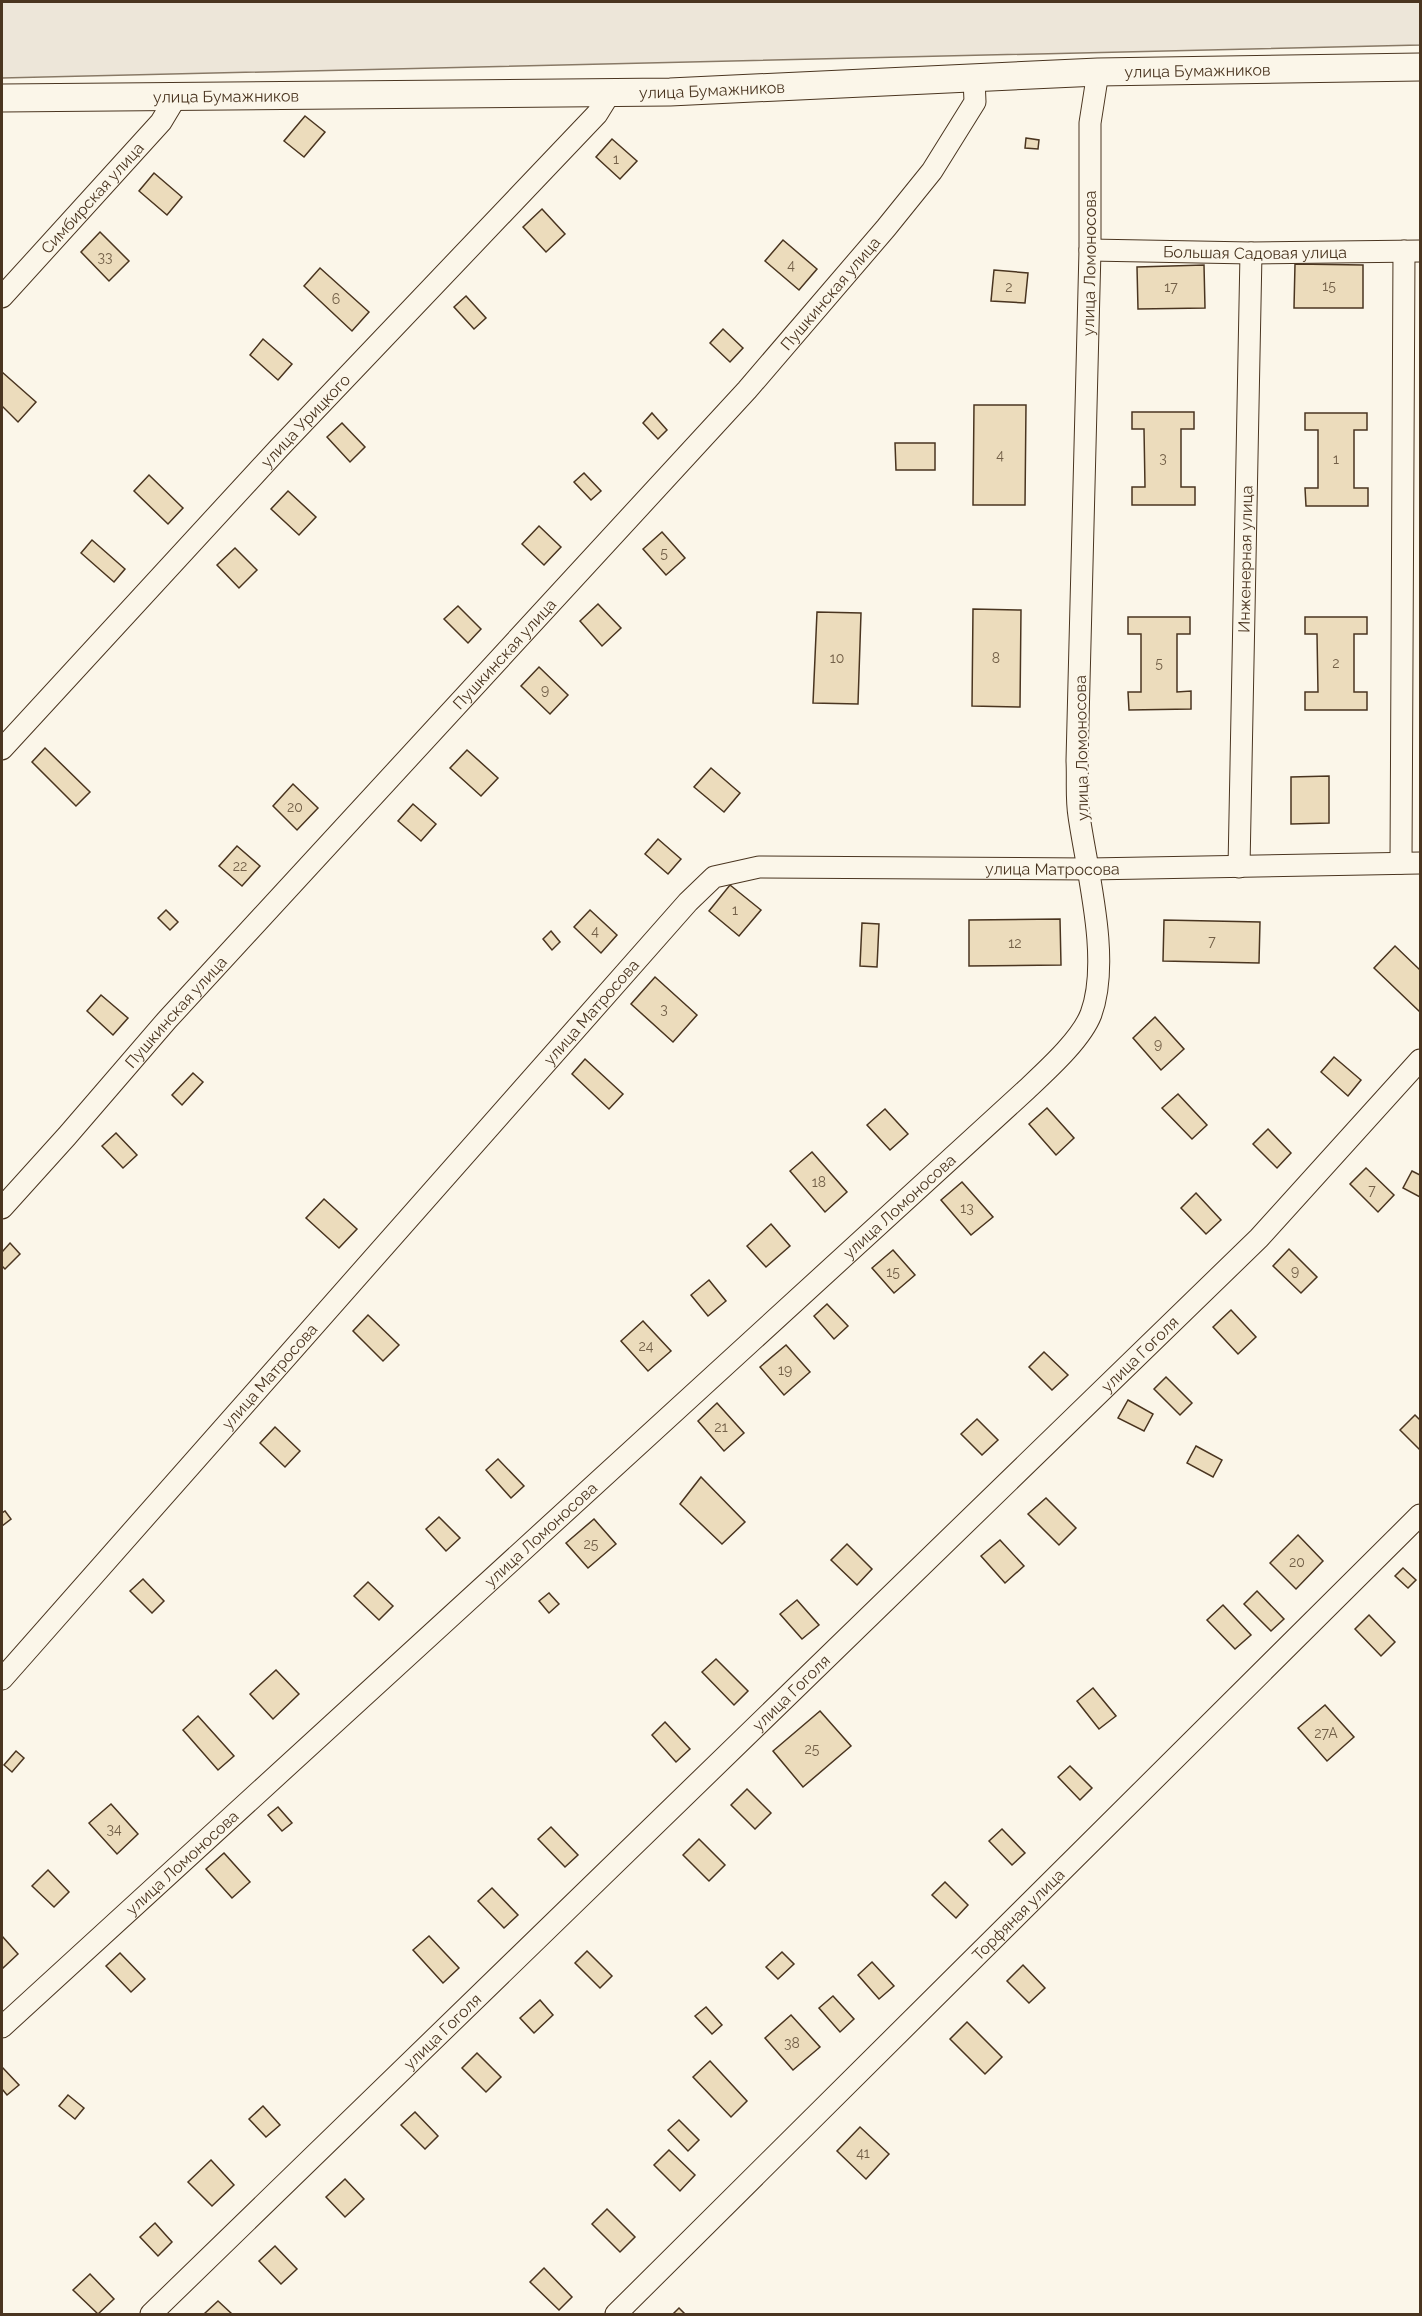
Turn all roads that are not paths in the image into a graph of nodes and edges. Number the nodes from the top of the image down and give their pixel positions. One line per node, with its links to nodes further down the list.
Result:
1 (1420, 67): 2 (street, улица Бумажников)
2 (1098, 72): 3 (street, улица Бумажников); 7 (street, улица Ломоносова)
3 (974, 78): 4 (street, улица Бумажников); 16 (street, Пушкинская улица)
4 (610, 93): 5 (street, улица Бумажников); 11 (street, улица Урицкого)
5 (176, 97): 6 (street, улица Бумажников); 10 (street, Симбирская улица)
6 (2, 98)
7 (1090, 250): 9 (street, Большая Садовая улица); 14 (street, улица Ломоносова)
8 (1412, 251): 9 (street, Большая Садовая улица); 12 (street)
9 (1251, 253): 13 (street, Инженерная улица)
10 (2, 297)
11 (2, 749)
12 (1411, 863): 13 (street, улица Матросова)
13 (1239, 867): 14 (street, улица Матросова)
14 (1089, 869): 18 (street, улица Матросова); 19 (street, улица Ломоносова)
15 (1420, 1060): 20 (street, улица Гоголя)
16 (2, 1208)
17 (1420, 1515): 21 (street, Торфяная улица)
18 (2, 1679)
19 (2, 2027)
20 (151, 2314)
21 (616, 2314)

